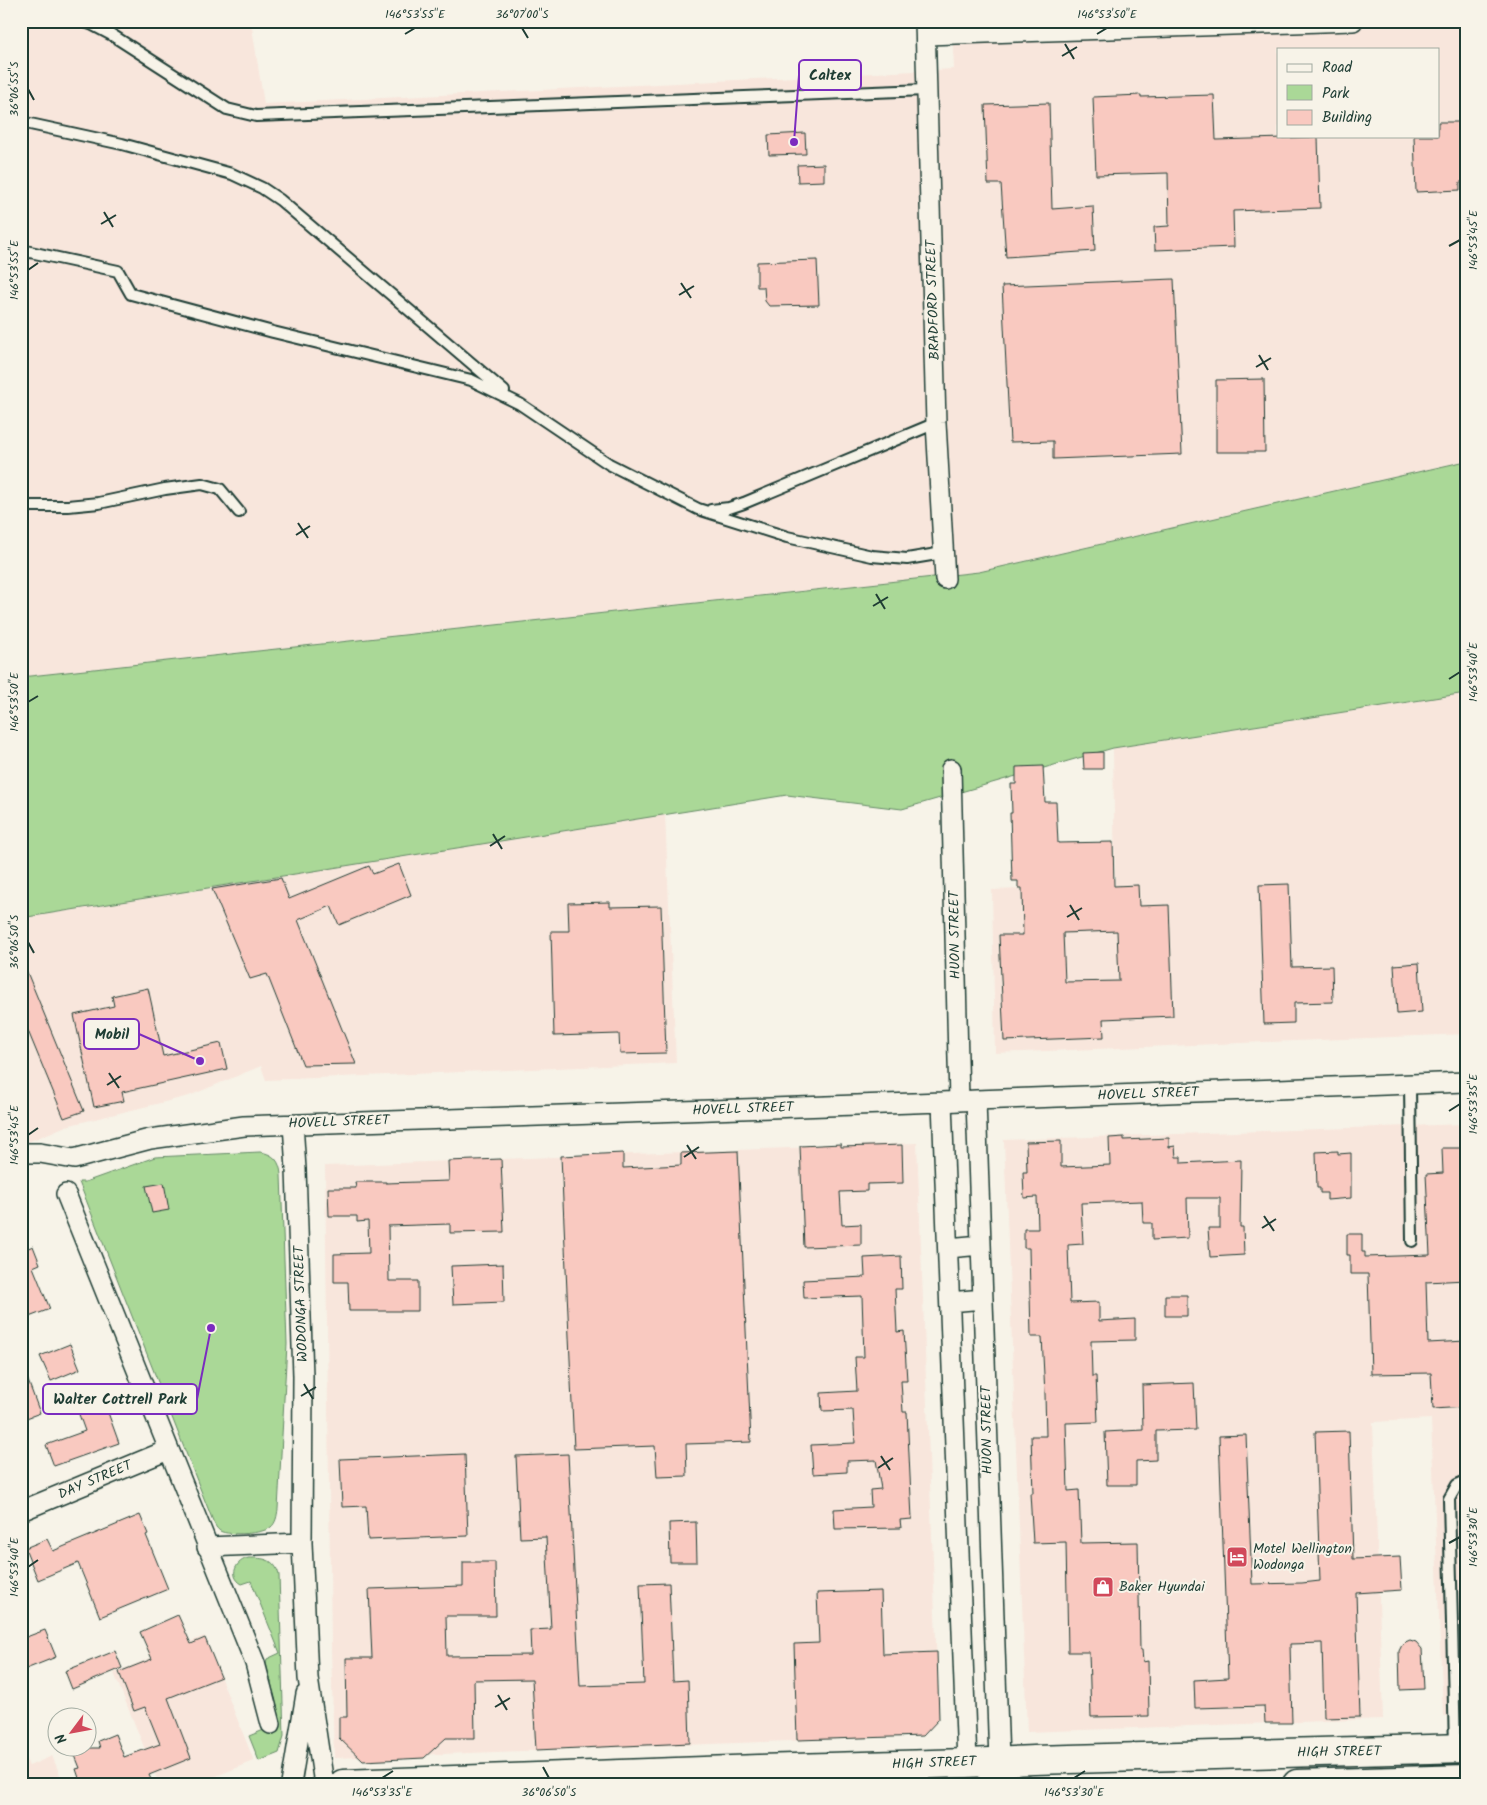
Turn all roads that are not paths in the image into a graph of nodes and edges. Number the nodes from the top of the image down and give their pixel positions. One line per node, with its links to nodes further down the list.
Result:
1 (82, 21): 5 (lane)
2 (1353, 21): 3 (street)
3 (1182, 24): 4 (street)
4 (925, 28): 5 (street, BRADFORD STREET)
5 (926, 90): 9 (street, BRADFORD STREET)
6 (21, 122): 8 (lane)
7 (21, 250): 8 (lane)
8 (520, 404): 11 (lane)
9 (936, 423): 11 (lane); 13 (street, BRADFORD STREET)
10 (21, 506): 12 (lane)
11 (698, 509): 13 (lane)
12 (240, 512)
13 (943, 553): 14 (street, BRADFORD STREET)
14 (945, 580)
15 (951, 769): 18 (street, HUON STREET)
16 (1466, 1082): 17 (street, HOVELL STREET)
17 (1410, 1085): 18 (street, HOVELL STREET); 22 (lane)
18 (959, 1101): 19 (street, HOVELL STREET); 23 (street, HUON STREET); 24 (street, HUON STREET)
19 (293, 1124): 20 (street, HOVELL STREET); 32 (street, WODONGA STREET)
20 (23, 1154)
21 (66, 1194): 27 (street)
22 (1412, 1241)
23 (981, 1245): 24 (street); 25 (street, HUON STREET)
24 (948, 1248): 26 (street, HUON STREET)
25 (983, 1299): 26 (street); 28 (street, HUON STREET)
26 (950, 1302): 30 (street, HUON STREET)
27 (168, 1450): 31 (street, DAY STREET); 33 (street)
28 (988, 1481): 30 (street); 34 (street, HUON STREET)
29 (1466, 1481): 38 (lane)
30 (956, 1484): 35 (street, HUON STREET)
31 (21, 1511)
32 (302, 1544): 33 (street); 36 (street, WODONGA STREET)
33 (207, 1546): 37 (street)
34 (994, 1622): 35 (street); 39 (street, HUON STREET)
35 (962, 1623): 40 (street, HUON STREET)
36 (308, 1678): 42 (street, WODONGA STREET); 43 (street, WODONGA STREET)
37 (271, 1724)
38 (1460, 1748): 39 (main road, HIGH STREET)
39 (994, 1772): 40 (main road, HIGH STREET)
40 (973, 1774): 44 (main road, HIGH STREET)
41 (1466, 1779): 45 (main road)
42 (291, 1784)
43 (324, 1784)
44 (343, 1784)
45 (1297, 1784)

